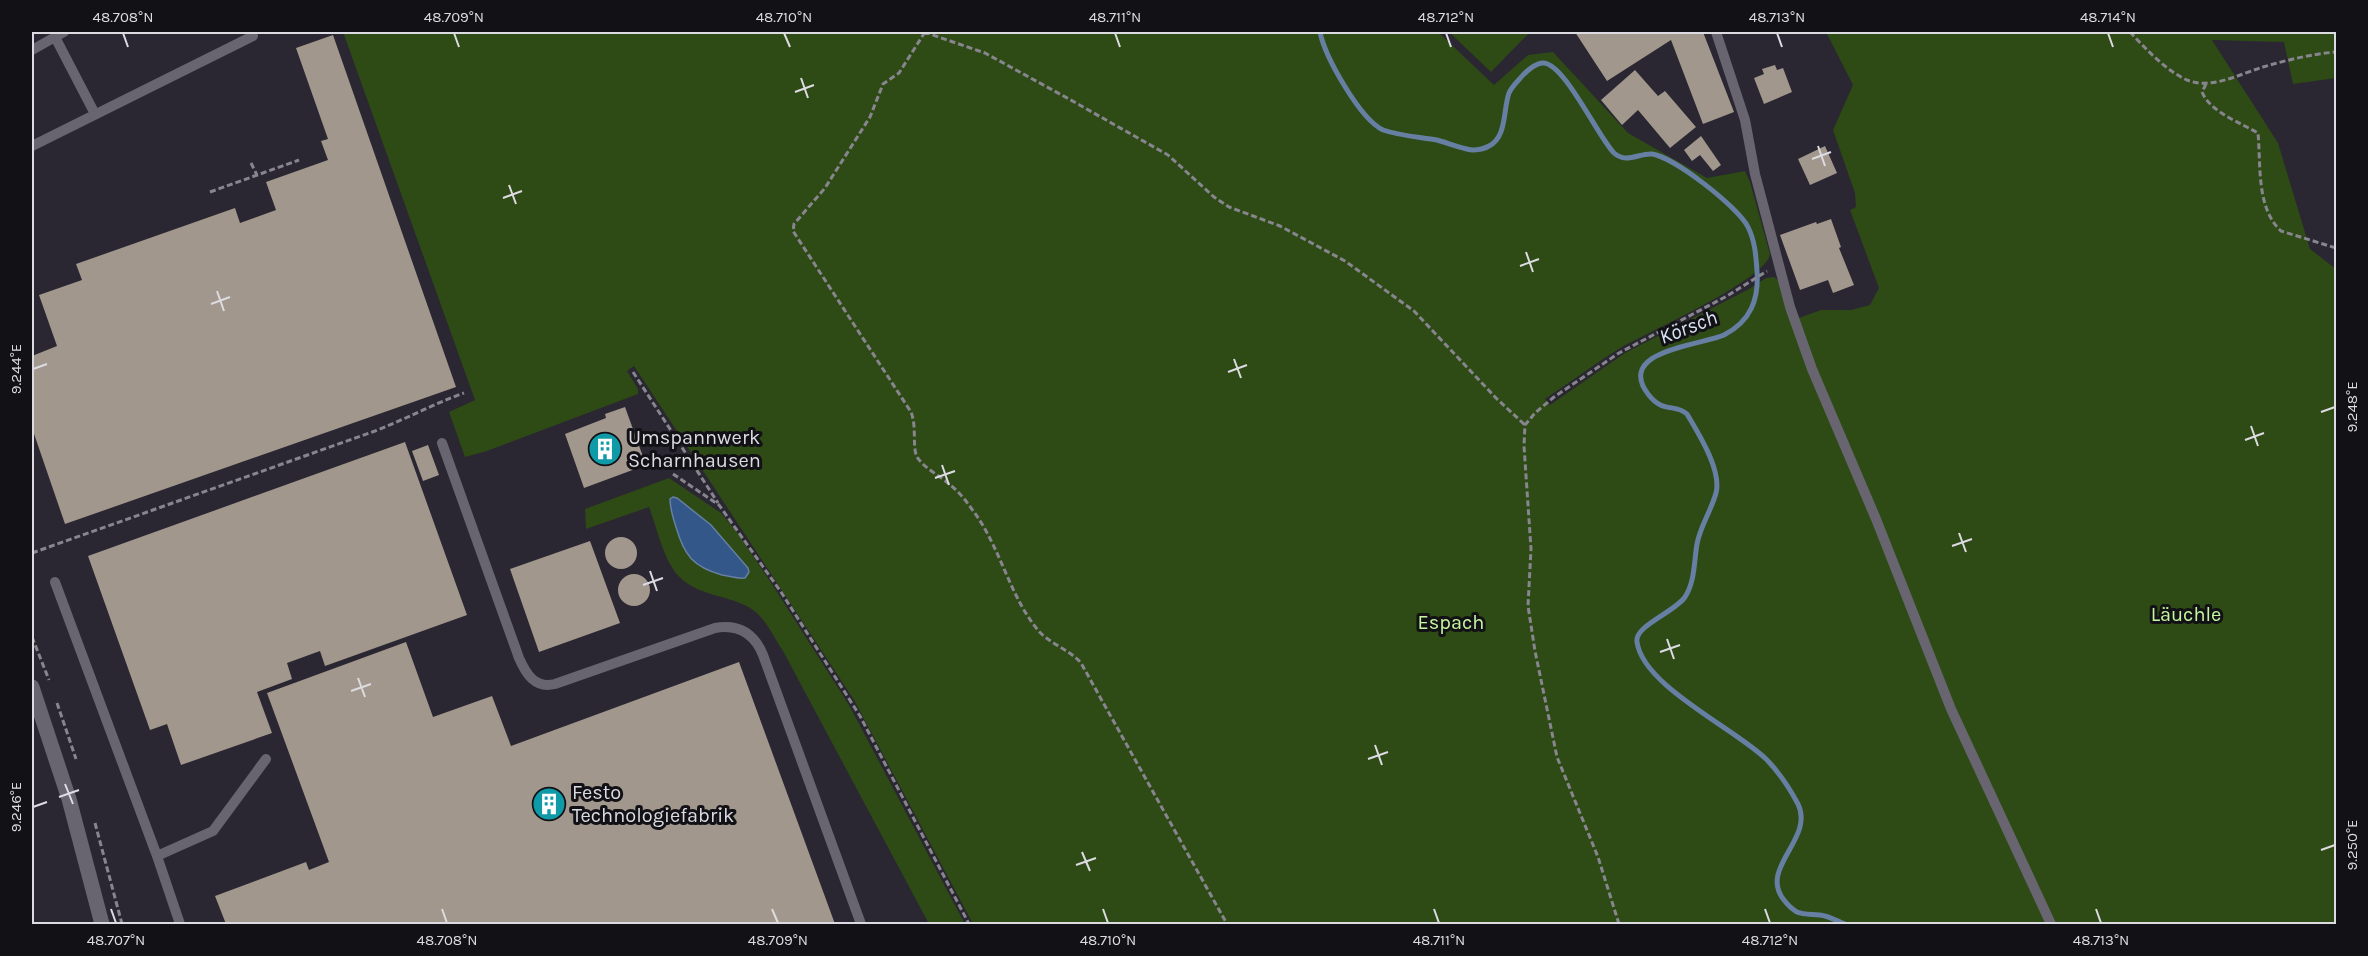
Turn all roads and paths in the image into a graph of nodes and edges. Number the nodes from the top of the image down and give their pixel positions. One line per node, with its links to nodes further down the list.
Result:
1 (925, 32): 19 (path); 32 (path)
2 (1716, 32): 34 (lane)
3 (2130, 32): 8 (path)
4 (60, 34): 6 (lane); 9 (lane)
5 (253, 36): 9 (lane)
6 (32, 50)
7 (2337, 52): 8 (path)
8 (2206, 84): 15 (path)
9 (95, 114): 10 (lane)
10 (32, 146)
11 (299, 160): 13 (path)
12 (251, 163): 13 (path)
13 (257, 175): 14 (path)
14 (210, 192)
15 (2337, 248)
16 (1764, 273): 19 (path)
17 (633, 372): 22 (path)
18 (464, 393): 23 (path)
19 (1526, 424): 33 (path)
20 (442, 443): 30 (lane)
21 (673, 474): 22 (path)
22 (719, 505): 31 (path)
23 (32, 553)
24 (55, 582): 27 (lane)
25 (32, 687): 28 (main road)
26 (266, 759): 27 (lane)
27 (157, 856): 29 (lane)
28 (102, 924)
29 (180, 924)
30 (861, 924)
31 (969, 924)
32 (1227, 924)
33 (1619, 924)
34 (2051, 924)

